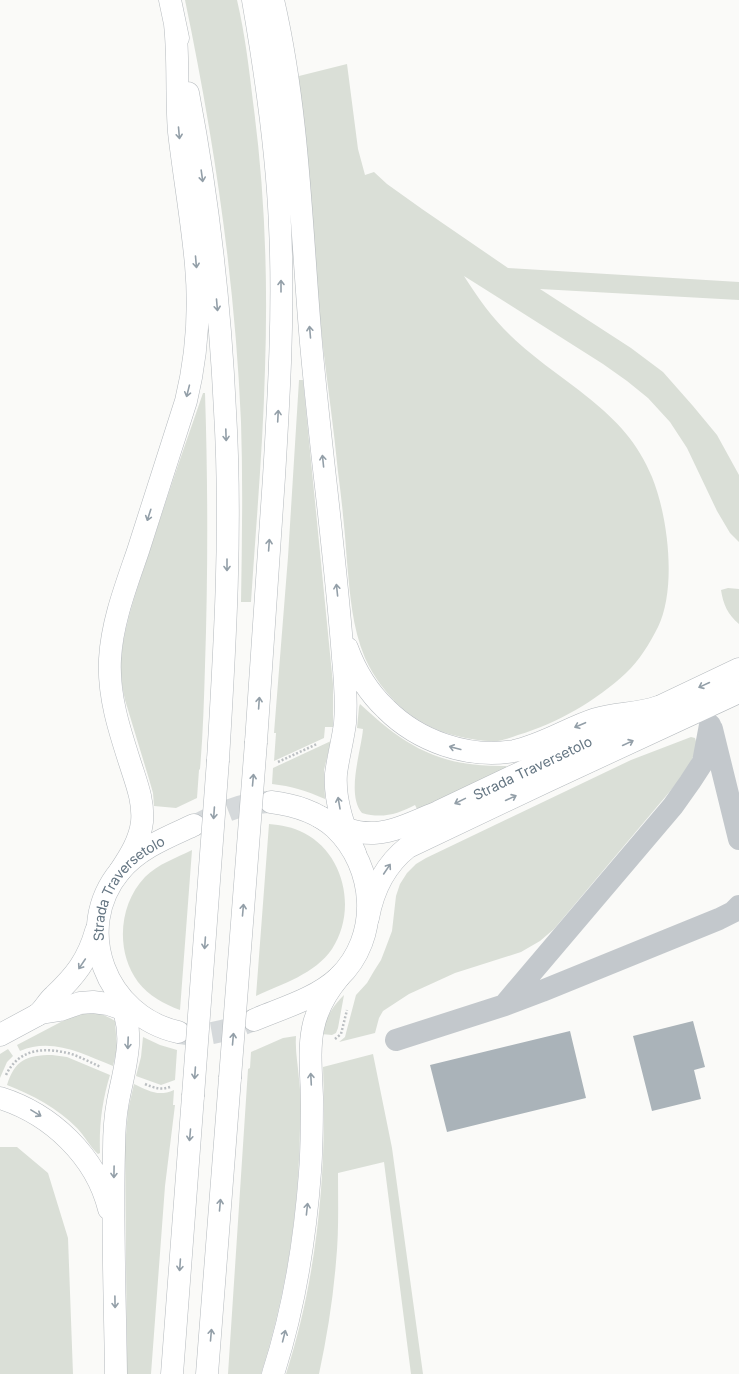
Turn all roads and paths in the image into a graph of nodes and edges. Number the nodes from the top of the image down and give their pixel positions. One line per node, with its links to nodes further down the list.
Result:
1 (170, 0): 4 (main road)
2 (253, 0): 36 (main road, one-way to 2, bridge)
3 (273, 0): 5 (main road, one-way to 3)
4 (175, 24): 16 (main road, one-way to 16); 35 (main road, one-way to 35, bridge)
5 (340, 618): 8 (main road, one-way to 5); 13 (main road, one-way to 5)
6 (739, 669): 8 (main road, Strada Traversetolo, one-way to 8)
7 (739, 692): 9 (main road, Strada Traversetolo)
8 (658, 707): 13 (main road, Strada Traversetolo, one-way to 13)
9 (708, 716): 14 (lane); 19 (main road, Strada Traversetolo, one-way to 9); 22 (lane)
10 (271, 802): 11 (main road, Strada Traversetolo)
11 (320, 817): 13 (main road, Strada Traversetolo); 15 (main road, Strada Traversetolo)
12 (194, 825): 16 (main road, Strada Traversetolo)
13 (345, 829): 15 (main road)
14 (739, 839)
15 (355, 853): 19 (main road, Strada Traversetolo)
16 (120, 871): 18 (main road, Strada Traversetolo)
17 (739, 906): 22 (lane)
18 (100, 915): 21 (main road, Strada Traversetolo); 24 (main road, one-way to 24)
19 (368, 918): 20 (main road, Strada Traversetolo)
20 (339, 977): 25 (main road, Strada Traversetolo); 28 (main road)
21 (126, 1005): 24 (main road); 26 (main road); 30 (main road, Strada Traversetolo, one-way to 30)
22 (505, 1005): 29 (lane)
23 (347, 1008): 28 (path)
24 (37, 1015): 27 (main road)
25 (254, 1020)
26 (178, 1032)
27 (0, 1035)
28 (311, 1037): 37 (main road, one-way to 28)
29 (396, 1040)
30 (124, 1076): 31 (path); 32 (path); 33 (main road, Strada Traversetolo, one-way to 33)
31 (174, 1085)
32 (2, 1090): 33 (main road, one-way to 33)
33 (114, 1249): 34 (main road, one-way to 34)
34 (116, 1374)
35 (172, 1374)
36 (207, 1374)
37 (273, 1374)

